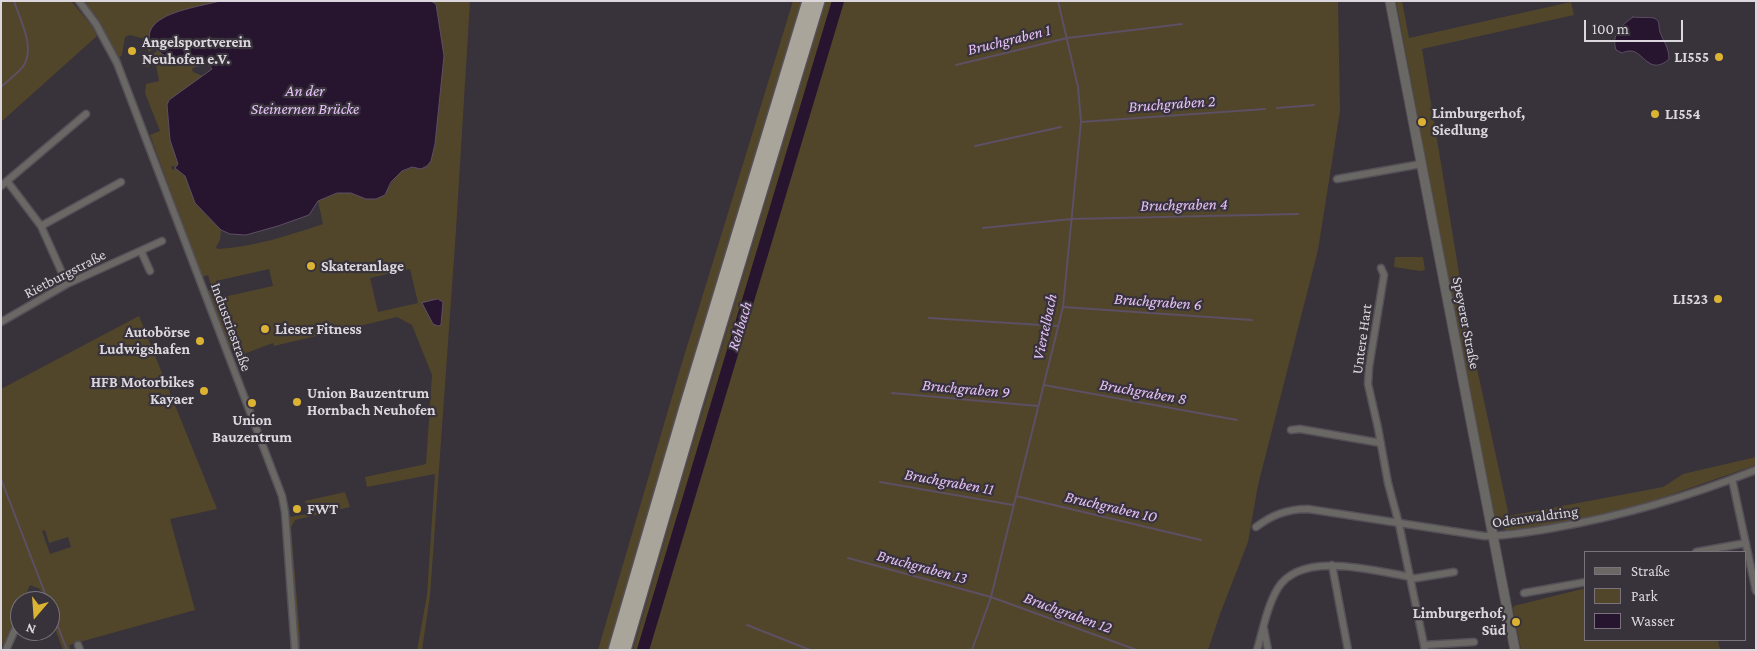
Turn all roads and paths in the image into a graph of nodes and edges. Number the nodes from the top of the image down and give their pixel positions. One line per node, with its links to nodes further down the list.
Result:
1 (79, 1): 35 (street, Industriestraße)
2 (808, 1): 36 (highway)
3 (819, 1): 37 (highway)
4 (1390, 1): 6 (street, Speyerer Straße)
5 (86, 114): 9 (street)
6 (1421, 164): 7 (street); 23 (street, Speyerer Straße)
7 (1338, 179)
8 (121, 182): 10 (street)
9 (4, 183): 10 (street)
10 (41, 226): 15 (street)
11 (162, 241): 12 (street, Rietburgstraße)
12 (141, 251): 14 (street); 15 (street, Rietburgstraße)
13 (1382, 268): 18 (street, Untere Hart)
14 (150, 271)
15 (67, 284): 16 (street, Rietburgstraße)
16 (2, 321)
17 (1291, 430): 18 (street)
18 (1381, 443): 21 (street, Untere Hart)
19 (1756, 470): 20 (street, Odenwaldring)
20 (1732, 479): 23 (street, Odenwaldring); 24 (street)
21 (1399, 524): 22 (street, Odenwaldring); 23 (street, Odenwaldring); 28 (street, Untere Hart)
22 (1256, 527)
23 (1493, 536): 41 (street, Speyerer Straße)
24 (1746, 542): 25 (street); 30 (street)
25 (1701, 551)
26 (1332, 565): 28 (street); 32 (street); 40 (street)
27 (1454, 572): 28 (street)
28 (1411, 578): 34 (street, Untere Hart)
29 (1584, 582): 31 (street)
30 (1756, 591)
31 (1524, 593)
32 (1264, 628): 38 (street); 39 (street)
33 (1474, 642): 34 (street)
34 (1425, 647)
35 (295, 650)
36 (614, 650)
37 (625, 650)
38 (1257, 650)
39 (1268, 650)
40 (1348, 650)
41 (1516, 650)

